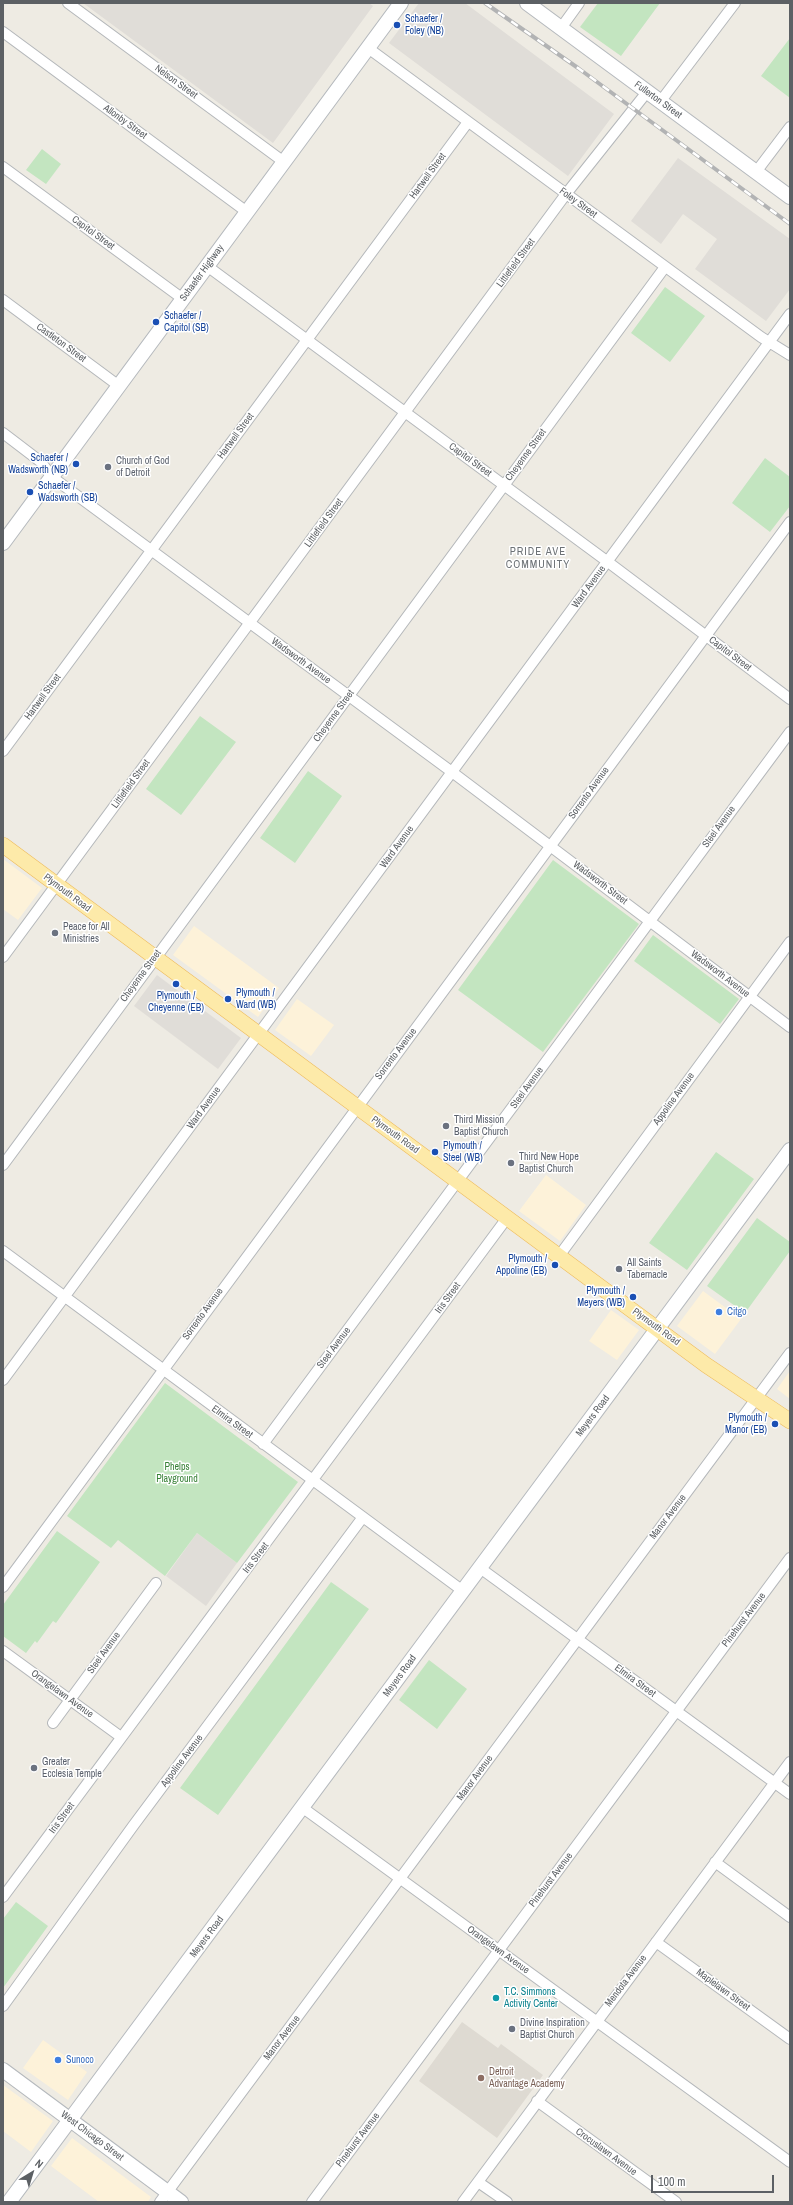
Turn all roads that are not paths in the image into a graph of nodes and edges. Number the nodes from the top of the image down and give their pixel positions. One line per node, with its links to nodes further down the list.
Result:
1 (68, 3): 13 (street, Nelson Street)
2 (401, 3): 8 (street, Schaefer Highway)
3 (527, 3): 6 (street, Fullerton Street)
4 (579, 3): 6 (street)
5 (735, 3): 10 (street)
6 (561, 28): 9 (street, Fullerton Street)
7 (3, 32): 18 (street, Allonby Street)
8 (368, 48): 11 (street, Foley Street); 13 (street, Schaefer Highway)
9 (647, 92): 10 (street, Fullerton Street); 16 (street, Littlefield Street)
10 (660, 102): 15 (street, Fullerton Street)
11 (468, 122): 16 (street, Foley Street); 24 (street, Hartwell Street)
12 (790, 127): 15 (street)
13 (284, 162): 18 (street, Schaefer Highway)
14 (3, 166): 21 (street, Capitol Street)
15 (756, 172): 17 (street, Fullerton Street)
16 (566, 194): 20 (street, Foley Street); 28 (street, Littlefield Street)
17 (790, 197)
18 (247, 212): 19 (street, Schaefer Highway)
19 (207, 266): 21 (street, Schaefer Highway); 24 (street, Capitol Street)
20 (665, 267): 25 (street, Foley Street); 31 (street, Cheyenne Street)
21 (183, 299): 27 (street, Schaefer Highway)
22 (3, 300): 27 (street, Castleton Street)
23 (790, 314): 25 (street, Ward Avenue)
24 (307, 340): 28 (street, Capitol Street); 34 (street, Hartwell Street)
25 (769, 342): 26 (street, Foley Street); 35 (street, Ward Avenue)
26 (790, 355)
27 (119, 386): 30 (street, Schaefer Highway)
28 (405, 412): 31 (street, Capitol Street); 36 (street, Littlefield Street)
29 (3, 433): 30 (street)
30 (52, 477): 33 (street, Schaefer Highway); 34 (street, Wadsworth Avenue)
31 (504, 485): 35 (street, Capitol Street); 38 (street, Cheyenne Street)
32 (790, 522): 37 (street, Sorrento Avenue)
33 (3, 543)
34 (151, 550): 36 (street, Wadsworth Avenue); 41 (street, Hartwell Street)
35 (608, 562): 37 (street, Capitol Street); 42 (street, Ward Avenue)
36 (250, 623): 38 (street, Wadsworth Avenue); 45 (street, Littlefield Street)
37 (705, 635): 39 (street, Capitol Street); 44 (street, Sorrento Avenue)
38 (348, 696): 42 (street, Wadsworth Avenue); 49 (street, Cheyenne Street)
39 (790, 699)
40 (790, 732): 46 (street, Steel Avenue)
41 (3, 751)
42 (452, 772): 44 (street, Wadsworth Avenue); 52 (street, Ward Avenue)
43 (3, 845): 45 (main road, Plymouth Road)
44 (550, 846): 46 (street, Wadsworth Street); 53 (street, Sorrento Avenue)
45 (56, 885): 48 (street, Littlefield Street); 49 (main road, Plymouth Road)
46 (650, 921): 50 (street, Wadsworth Avenue); 56 (street, Steel Avenue)
47 (790, 942): 50 (street, Appoline Avenue)
48 (3, 957)
49 (155, 958): 52 (main road, Plymouth Road); 55 (street, Cheyenne Street)
50 (750, 996): 51 (street, Wadsworth Avenue); 59 (street, Appoline Avenue)
51 (790, 1027)
52 (258, 1034): 53 (main road, Plymouth Road); 60 (street, Ward Avenue)
53 (356, 1107): 56 (main road, Plymouth Road); 63 (street, Sorrento Avenue)
54 (790, 1150): 61 (street, Meyers Road)
55 (3, 1165)
56 (458, 1182): 57 (main road, Plymouth Road); 67 (street, Steel Avenue)
57 (507, 1218): 59 (main road, Plymouth Road); 68 (street, Iris Street)
58 (3, 1251): 60 (street, Elmira Street)
59 (559, 1256): 61 (main road, Plymouth Road)
60 (64, 1297): 63 (street, Elmira Street); 64 (street, Ward Avenue)
61 (658, 1329): 65 (main road, Plymouth Road); 71 (street, Meyers Road)
62 (790, 1353): 65 (street, Manor Avenue)
63 (162, 1370): 67 (street, Elmira Street); 73 (street, Sorrento Avenue)
64 (3, 1380)
65 (757, 1398): 66 (main road, Plymouth Road); 75 (street, Manor Avenue)
66 (790, 1421)
67 (263, 1444): 68 (street, Elmira Street)
68 (314, 1481): 69 (street, Elmira Street); 80 (street, Iris Street)
69 (363, 1517): 74 (street, Elmira Street); 91 (street, Appoline Avenue)
70 (790, 1558): 78 (street, Pinehurst Avenue)
71 (480, 1568): 74 (street, Meyers Road); 75 (street, Elmira Street)
72 (156, 1583): 77 (street, Steel Avenue)
73 (3, 1587)
74 (463, 1591): 84 (street, Meyers Road)
75 (577, 1639): 78 (street, Elmira Street); 86 (street, Manor Avenue)
76 (3, 1651): 77 (street, Orangelawn Avenue)
77 (70, 1700): 79 (street, Steel Avenue); 80 (street, Orangelawn Avenue)
78 (676, 1711): 82 (street, Elmira Street); 90 (street, Pinehurst Avenue)
79 (53, 1723)
80 (121, 1737): 87 (street, Iris Street)
81 (790, 1762): 82 (street, Mendota Avenue)
82 (774, 1782): 83 (street, Elmira Street); 85 (street, Mendota Avenue)
83 (790, 1794)
84 (303, 1808): 86 (street, Orangelawn Avenue); 96 (street, Meyers Road)
85 (715, 1862): 88 (street); 89 (street, Mendota Avenue)
86 (401, 1879): 90 (street, Orangelawn Avenue); 99 (street, Manor Avenue)
87 (3, 1897)
88 (790, 1917)
89 (656, 1942): 92 (street, Mendota Avenue); 93 (street, Maplelawn Street)
90 (498, 1950): 92 (street, Orangelawn Avenue); 102 (street, Pinehurst Avenue)
91 (3, 2006)
92 (596, 2021): 95 (street, Mendota Avenue); 97 (street, Orangelawn Avenue)
93 (790, 2039)
94 (3, 2070): 96 (street, West Chicago Street)
95 (537, 2101): 98 (street, Mendota Avenue); 105 (street, Crocuslawn Avenue)
96 (70, 2120): 99 (street, West Chicago Street); 100 (street, Meyers Road)
97 (790, 2162)
98 (478, 2182): 103 (street, Mendota Avenue); 104 (street)
99 (164, 2197): 101 (street, West Chicago Street)
100 (9, 2202)
101 (181, 2202)
102 (312, 2202)
103 (463, 2202)
104 (507, 2202)
105 (676, 2202)

